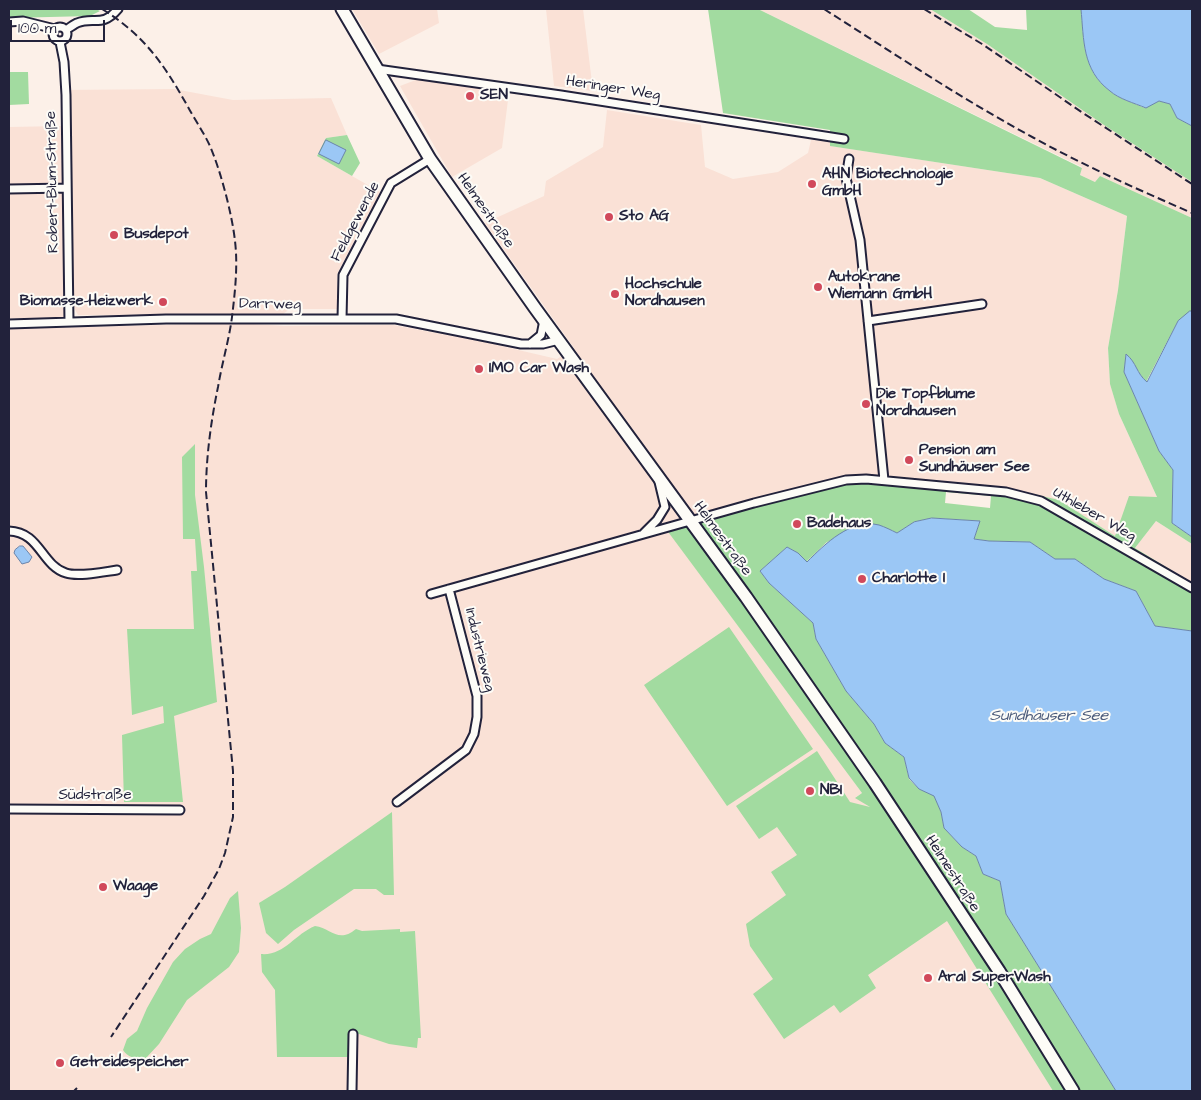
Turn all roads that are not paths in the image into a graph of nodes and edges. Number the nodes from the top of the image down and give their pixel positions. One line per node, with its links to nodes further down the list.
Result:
1 (118, 9): 5 (street)
2 (342, 9): 7 (main road, Helmestraße)
3 (9, 22): 4 (street)
4 (55, 29): 5 (street); 6 (street)
5 (66, 30): 6 (street)
6 (60, 42): 11 (street, Robert-Blum-Straße)
7 (377, 69): 8 (street, Heringer Weg); 9 (main road, Helmestraße)
8 (844, 139)
9 (430, 159): 14 (street, Feldgewende); 15 (main road, Helmestraße)
10 (849, 159): 16 (street)
11 (67, 188): 12 (street); 17 (street, Robert-Blum-Straße)
12 (9, 189)
13 (982, 304): 16 (street)
14 (342, 319): 17 (street, Darrweg); 20 (street, Darrweg)
15 (544, 320): 19 (main road, Helmestraße); 20 (street)
16 (868, 321): 22 (street)
17 (69, 322): 18 (street, Darrweg)
18 (9, 324)
19 (559, 340): 20 (street, Darrweg); 21 (main road, Helmestraße)
20 (529, 344)
21 (658, 477): 23 (main road, Helmestraße); 25 (street)
22 (884, 480): 23 (street, Uthleber Weg); 27 (street, Uthleber Weg)
23 (691, 521): 25 (street); 35 (main road, Helmestraße)
24 (9, 531): 26 (street)
25 (642, 535): 28 (street)
26 (117, 570)
27 (1192, 588)
28 (449, 589): 29 (street); 30 (street, Industrieweg)
29 (431, 594)
30 (397, 802)
31 (9, 809): 32 (street, Südstraße)
32 (180, 810)
33 (353, 1034): 34 (street)
34 (352, 1091)
35 (1073, 1091)

